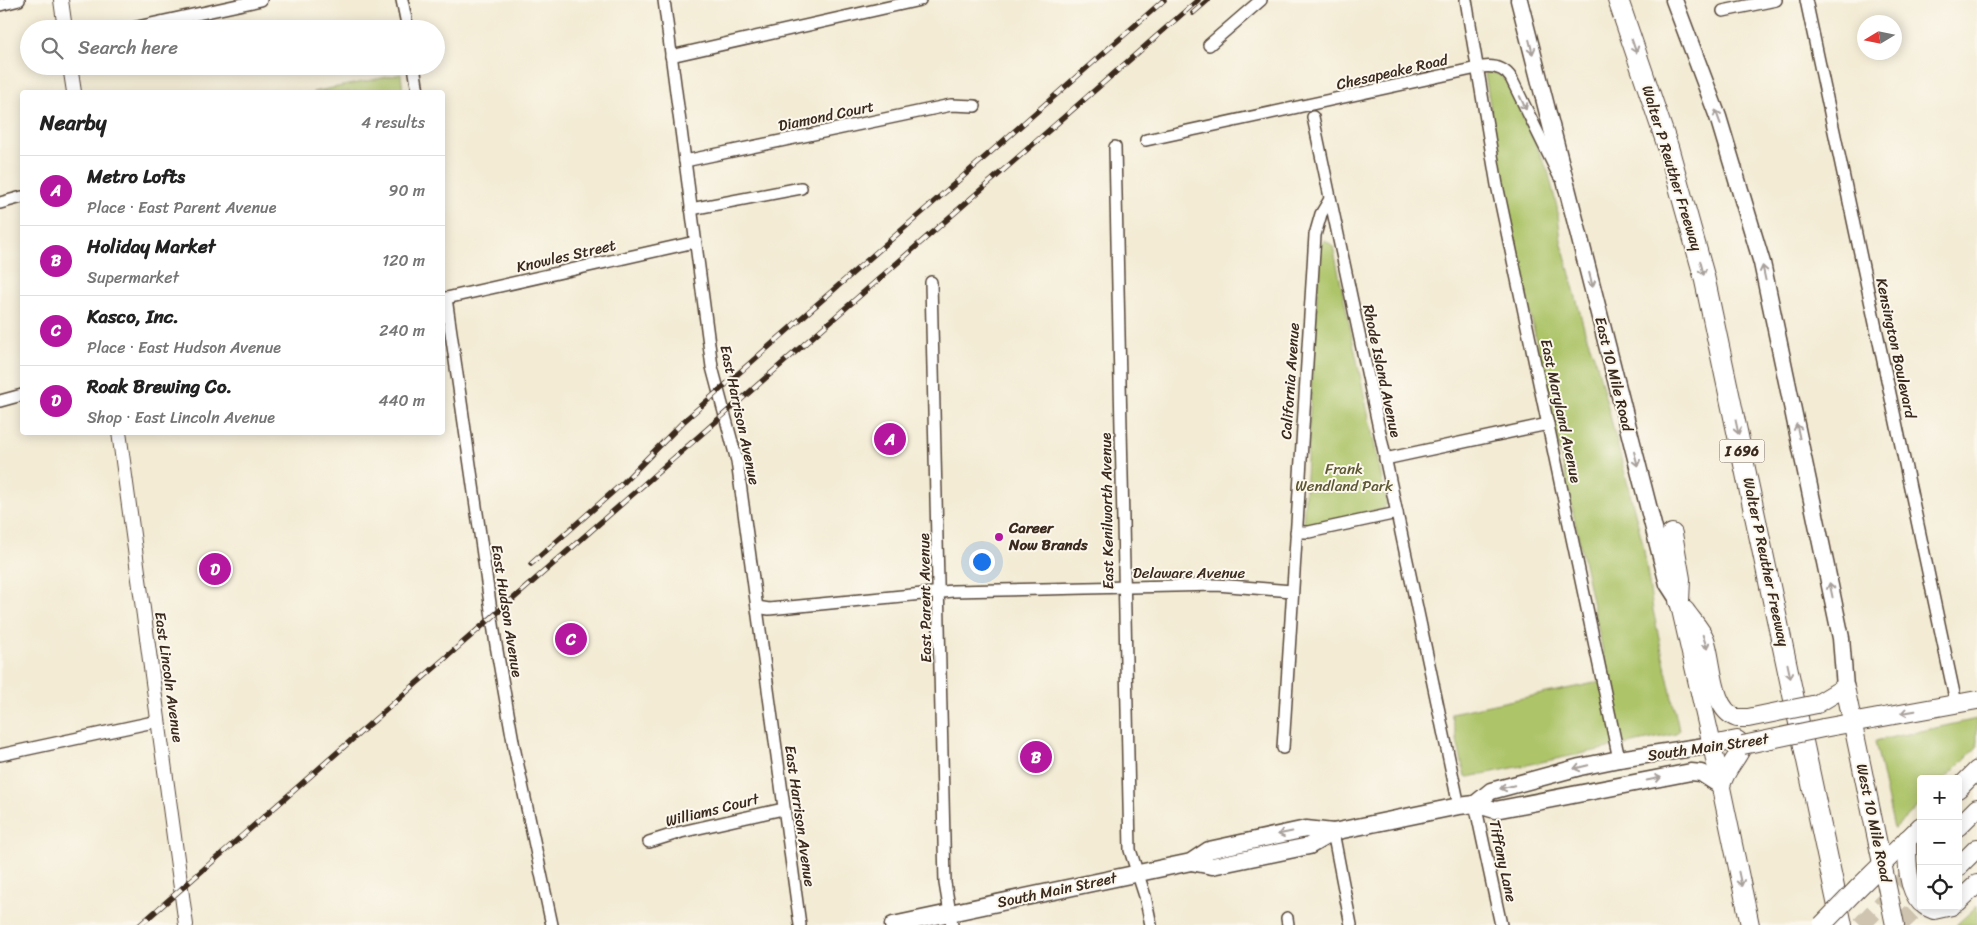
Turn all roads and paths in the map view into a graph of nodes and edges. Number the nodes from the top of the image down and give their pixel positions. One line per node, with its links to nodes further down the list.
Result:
1 (19, 0): 14 (street)
2 (61, 0): 16 (street)
3 (261, 0): 17 (street)
4 (402, 0): 18 (street)
5 (664, 0): 20 (street, East Harrison Avenue)
6 (920, 0): 20 (street)
7 (1261, 0): 19 (street)
8 (1466, 0): 21 (street, East Maryland Avenue)
9 (1519, 0): 32 (main road, East 10 Mile Road, one-way to 32)
10 (1618, 0): 94 (highway, Walter P Reuther Freeway / I 696, one-way to 94)
11 (1674, 0): 54 (main road, one-way to 11)
12 (1776, 0): 15 (street)
13 (1806, 0): 56 (street, Kensington Boulevard)
14 (0, 5)
15 (1723, 11)
16 (64, 20)
17 (169, 20)
18 (406, 20)
19 (1209, 45)
20 (671, 56): 30 (street, East Harrison Avenue)
21 (1477, 68): 28 (street, Chesapeake Road); 32 (street, Chesapeake Road, one-way to 32); 43 (street, East Maryland Avenue)
22 (71, 75): 24 (street)
23 (415, 75): 25 (street)
24 (74, 90)
25 (418, 90)
26 (975, 106): 30 (street, Diamond Court)
27 (1313, 117): 34 (street, Rhode Island Avenue)
28 (1146, 140)
29 (1115, 147): 49 (street, East Kenilworth Avenue)
30 (685, 161): 36 (street, East Harrison Avenue)
31 (801, 188): 36 (street)
32 (1569, 196): 52 (main road, East 10 Mile Road, one-way to 52)
33 (20, 197): 35 (street)
34 (1330, 199): 45 (street, Rhode Island Avenue); 47 (street, California Avenue)
35 (0, 202)
36 (691, 209): 37 (street, East Harrison Avenue)
37 (696, 242): 39 (street, Knowles Street); 53 (street, East Harrison Avenue)
38 (931, 282): 51 (street, East Parent Avenue)
39 (445, 298)
40 (445, 305): 86 (street, East Hudson Avenue)
41 (20, 396): 42 (street)
42 (0, 401)
43 (1548, 424): 45 (street); 63 (street, East Maryland Avenue)
44 (119, 435): 57 (street, East Lincoln Avenue)
45 (1385, 459): 46 (street, Rhode Island Avenue)
46 (1397, 513): 47 (street); 68 (street, Rhode Island Avenue)
47 (1296, 532): 50 (street, California Avenue)
48 (1672, 534): 52 (highway)
49 (1124, 588): 50 (street, Delaware Avenue); 51 (street, Delaware Avenue); 79 (street, East Kenilworth Avenue)
50 (1292, 590): 61 (street, California Avenue)
51 (939, 591): 53 (street, Delaware Avenue); 84 (street, East Parent Avenue)
52 (1679, 601): 54 (main road, one-way to 54, bridge); 59 (main road, East 10 Mile Road)
53 (757, 608): 70 (street, East Harrison Avenue)
54 (1845, 687): 58 (main road)
55 (1977, 700): 56 (main road, South Main Street)
56 (1956, 703): 58 (main road, South Main Street, one-way to 58)
57 (158, 721): 62 (street); 85 (street, East Lincoln Avenue)
58 (1853, 722): 60 (main road, South Main Street, bridge); 77 (main road, West 10 Mile Road)
59 (1712, 745): 60 (main road, South Main Street); 63 (main road, South Main Street); 66 (main road)
60 (1743, 745): 66 (main road)
61 (1283, 748)
62 (0, 755)
63 (1619, 759): 67 (main road); 68 (main road, South Main Street, one-way to 68)
64 (1977, 770): 65 (main road)
65 (1962, 785)
66 (1721, 786): 67 (main road, South Main Street, one-way to 66); 92 (main road, one-way to 92)
67 (1540, 802): 68 (main road, South Main Street)
68 (1467, 805): 73 (main road, South Main Street); 91 (street, Tiffany Lane)
69 (1977, 808): 71 (main road)
70 (783, 809): 75 (street, Williams Court); 87 (street, East Harrison Avenue)
71 (1962, 823)
72 (1917, 830): 74 (main road)
73 (1333, 832): 79 (main road, South Main Street); 90 (street)
74 (1907, 839): 77 (main road); 81 (main road)
75 (649, 842)
76 (1977, 848): 78 (main road)
77 (1882, 864): 93 (main road, bridge); 95 (main road, West 10 Mile Road)
78 (1959, 865)
79 (1137, 873): 84 (main road, South Main Street); 89 (street, East Kenilworth Avenue)
80 (1977, 884): 82 (main road)
81 (1917, 898)
82 (1962, 898)
83 (1949, 910): 96 (main road)
84 (951, 919): 88 (main road, South Main Street)
85 (186, 925)
86 (552, 925)
87 (800, 925)
88 (893, 925)
89 (1151, 925)
90 (1351, 925)
91 (1500, 925)
92 (1750, 925)
93 (1822, 925)
94 (1842, 925)
95 (1895, 925)
96 (1935, 925)

